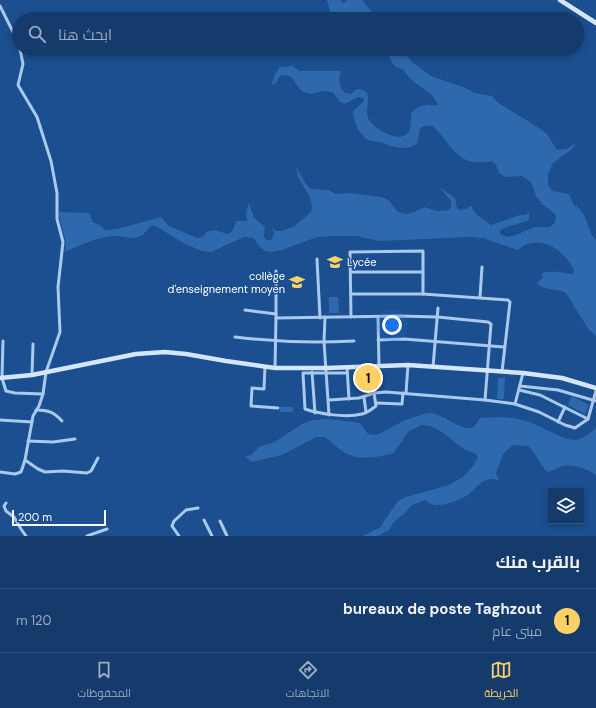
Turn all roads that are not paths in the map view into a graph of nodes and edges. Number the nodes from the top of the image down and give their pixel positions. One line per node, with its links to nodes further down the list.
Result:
1 (560, 0): 3 (main road)
2 (0, 6): 6 (street)
3 (579, 12)
4 (584, 15): 5 (main road)
5 (596, 23)
6 (12, 30)
7 (21, 56): 45 (street)
8 (317, 259): 24 (street)
9 (482, 267): 15 (street)
10 (276, 271): 18 (street)
11 (351, 272): 12 (street); 12 (street); 13 (street)
12 (424, 272): 14 (street)
13 (351, 294): 14 (street); 21 (street)
14 (423, 294): 15 (street)
15 (480, 297): 34 (street)
16 (438, 308): 22 (street)
17 (245, 310): 18 (street)
18 (276, 314): 23 (street)
19 (378, 316): 21 (street); 22 (street); 27 (street)
20 (325, 317): 21 (street); 24 (street); 31 (street)
21 (351, 317)
22 (438, 317): 28 (street); 33 (street)
23 (276, 318): 24 (street); 29 (street)
24 (320, 318)
25 (235, 337): 29 (street)
26 (3, 340): 52 (street)
27 (378, 340): 28 (street); 36 (street)
28 (436, 340): 33 (street); 40 (street)
29 (276, 341): 31 (street); 41 (street)
30 (354, 341): 31 (street)
31 (324, 342): 43 (street)
32 (33, 344): 51 (street)
33 (490, 346): 34 (street); 44 (street)
34 (504, 347): 46 (street)
35 (408, 365): 36 (main road); 40 (main road); 59 (street)
36 (376, 366): 39 (main road); 58 (street)
37 (265, 367): 41 (main road); 45 (main road); 69 (street)
38 (347, 367): 39 (main road); 43 (main road); 47 (street)
39 (363, 367): 56 (street)
40 (434, 367): 44 (main road)
41 (275, 368): 42 (main road)
42 (312, 368): 43 (main road); 49 (street)
43 (327, 368): 50 (street)
44 (488, 370): 46 (main road); 64 (street)
45 (46, 372): 51 (main road); 60 (street)
46 (502, 372): 48 (main road)
47 (347, 373): 50 (street); 62 (street)
48 (523, 373): 53 (street); 54 (main road)
49 (312, 374): 50 (street); 72 (street); 72 (street)
50 (327, 374): 63 (street)
51 (32, 375): 52 (main road)
52 (1, 378): 60 (street)
53 (520, 386): 55 (street); 65 (street)
54 (596, 388)
55 (519, 390): 67 (street); 68 (street)
56 (364, 391)
57 (596, 391): 65 (street)
58 (374, 393): 59 (street); 61 (street); 66 (street)
59 (405, 393): 64 (street); 66 (street)
60 (43, 394): 70 (street)
61 (364, 397): 62 (street); 71 (street)
62 (349, 398): 63 (street)
63 (329, 400): 73 (street)
64 (485, 400): 67 (street)
65 (595, 401): 74 (street)
66 (376, 403): 71 (street)
67 (515, 404): 78 (street)
68 (565, 407): 74 (street); 78 (street)
69 (278, 408)
70 (36, 410): 76 (street); 77 (street)
71 (366, 412): 73 (street)
72 (314, 413): 73 (street)
73 (329, 415)
74 (588, 419): 78 (street)
75 (0, 420): 77 (street)
76 (62, 421)
77 (32, 422): 80 (street)
78 (558, 422)
79 (75, 439): 80 (street)
80 (28, 441): 82 (street)
81 (98, 458): 82 (street)
82 (25, 460): 83 (street)
83 (0, 472)
84 (6, 503): 89 (street)
85 (198, 508): 91 (street)
86 (204, 520): 92 (street)
87 (220, 522): 93 (street)
88 (107, 529): 90 (street)
89 (26, 536)
90 (87, 536)
91 (179, 536)
92 (212, 536)
93 (227, 536)

